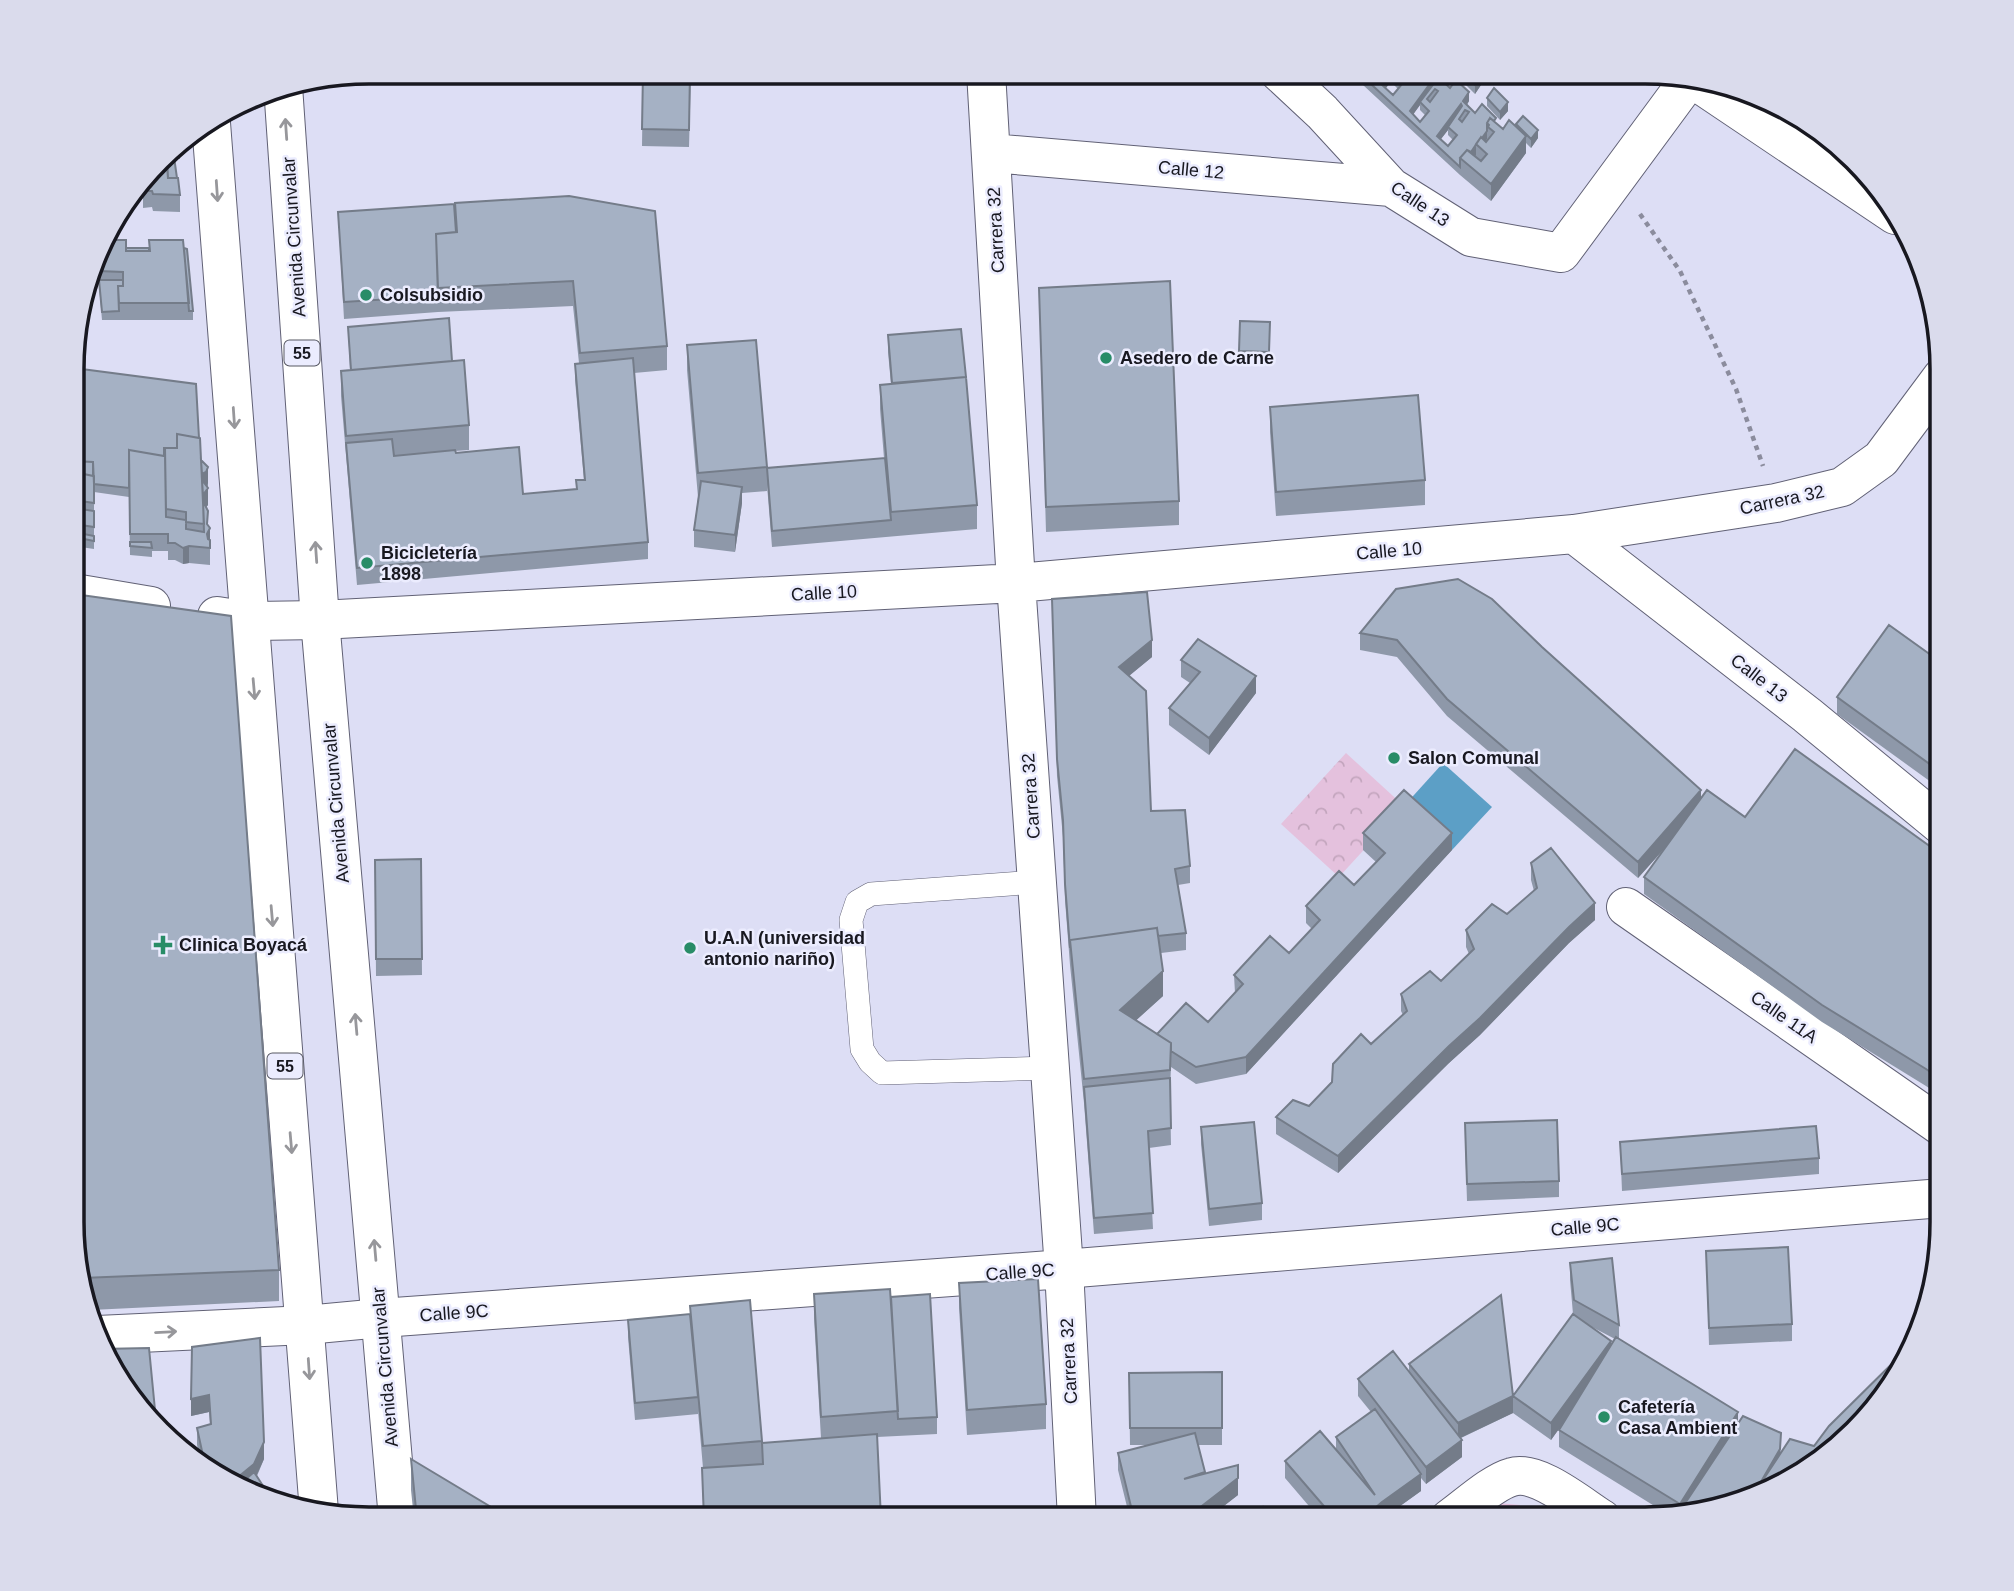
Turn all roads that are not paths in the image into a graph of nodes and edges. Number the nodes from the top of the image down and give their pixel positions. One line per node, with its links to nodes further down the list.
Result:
1 (987, 84): 7 (main road, Carrera 32)
2 (1292, 84): 8 (main road, Calle 13)
3 (1684, 86): 8 (main road, Calle 13)
4 (1710, 92): 9 (main road)
5 (284, 97): 14 (main road, Avenida Circunvalar / 55, one-way to 5)
6 (212, 131): 15 (main road, 55, one-way to 15)
7 (991, 153): 8 (main road, Calle 12); 12 (main road, Carrera 32)
8 (1391, 187)
9 (1877, 203)
10 (1930, 393): 11 (main road, Carrera 32)
11 (1574, 534): 12 (main road, Calle 10); 16 (main road, Calle 13)
12 (1016, 583): 14 (main road, Calle 10); 17 (main road, Carrera 32)
13 (84, 595): 15 (main road, Calle 10)
14 (320, 620): 15 (main road, Calle 10); 23 (main road, Avenida Circunvalar / 55, one-way to 14)
15 (248, 621): 24 (main road, 55, one-way to 24)
16 (1930, 816)
17 (1037, 881): 19 (main road, Carrera 32); 19 (lane)
18 (1626, 907): 20 (main road, Calle 11A)
19 (1050, 1068): 22 (main road, Carrera 32)
20 (1930, 1119)
21 (1930, 1199): 22 (main road, Calle 9C)
22 (1064, 1269): 23 (main road, Calle 9C); 28 (main road, Carrera 32)
23 (381, 1318): 24 (main road, Calle 9C); 27 (main road, Avenida Circunvalar / 55)
24 (306, 1325): 25 (main road, Calle 9C, one-way to 24); 26 (main road, 55, one-way to 26)
25 (107, 1335)
26 (318, 1503)
27 (397, 1507)
28 (1076, 1507)
29 (1465, 1507): 30 (main road)
30 (1571, 1507)

